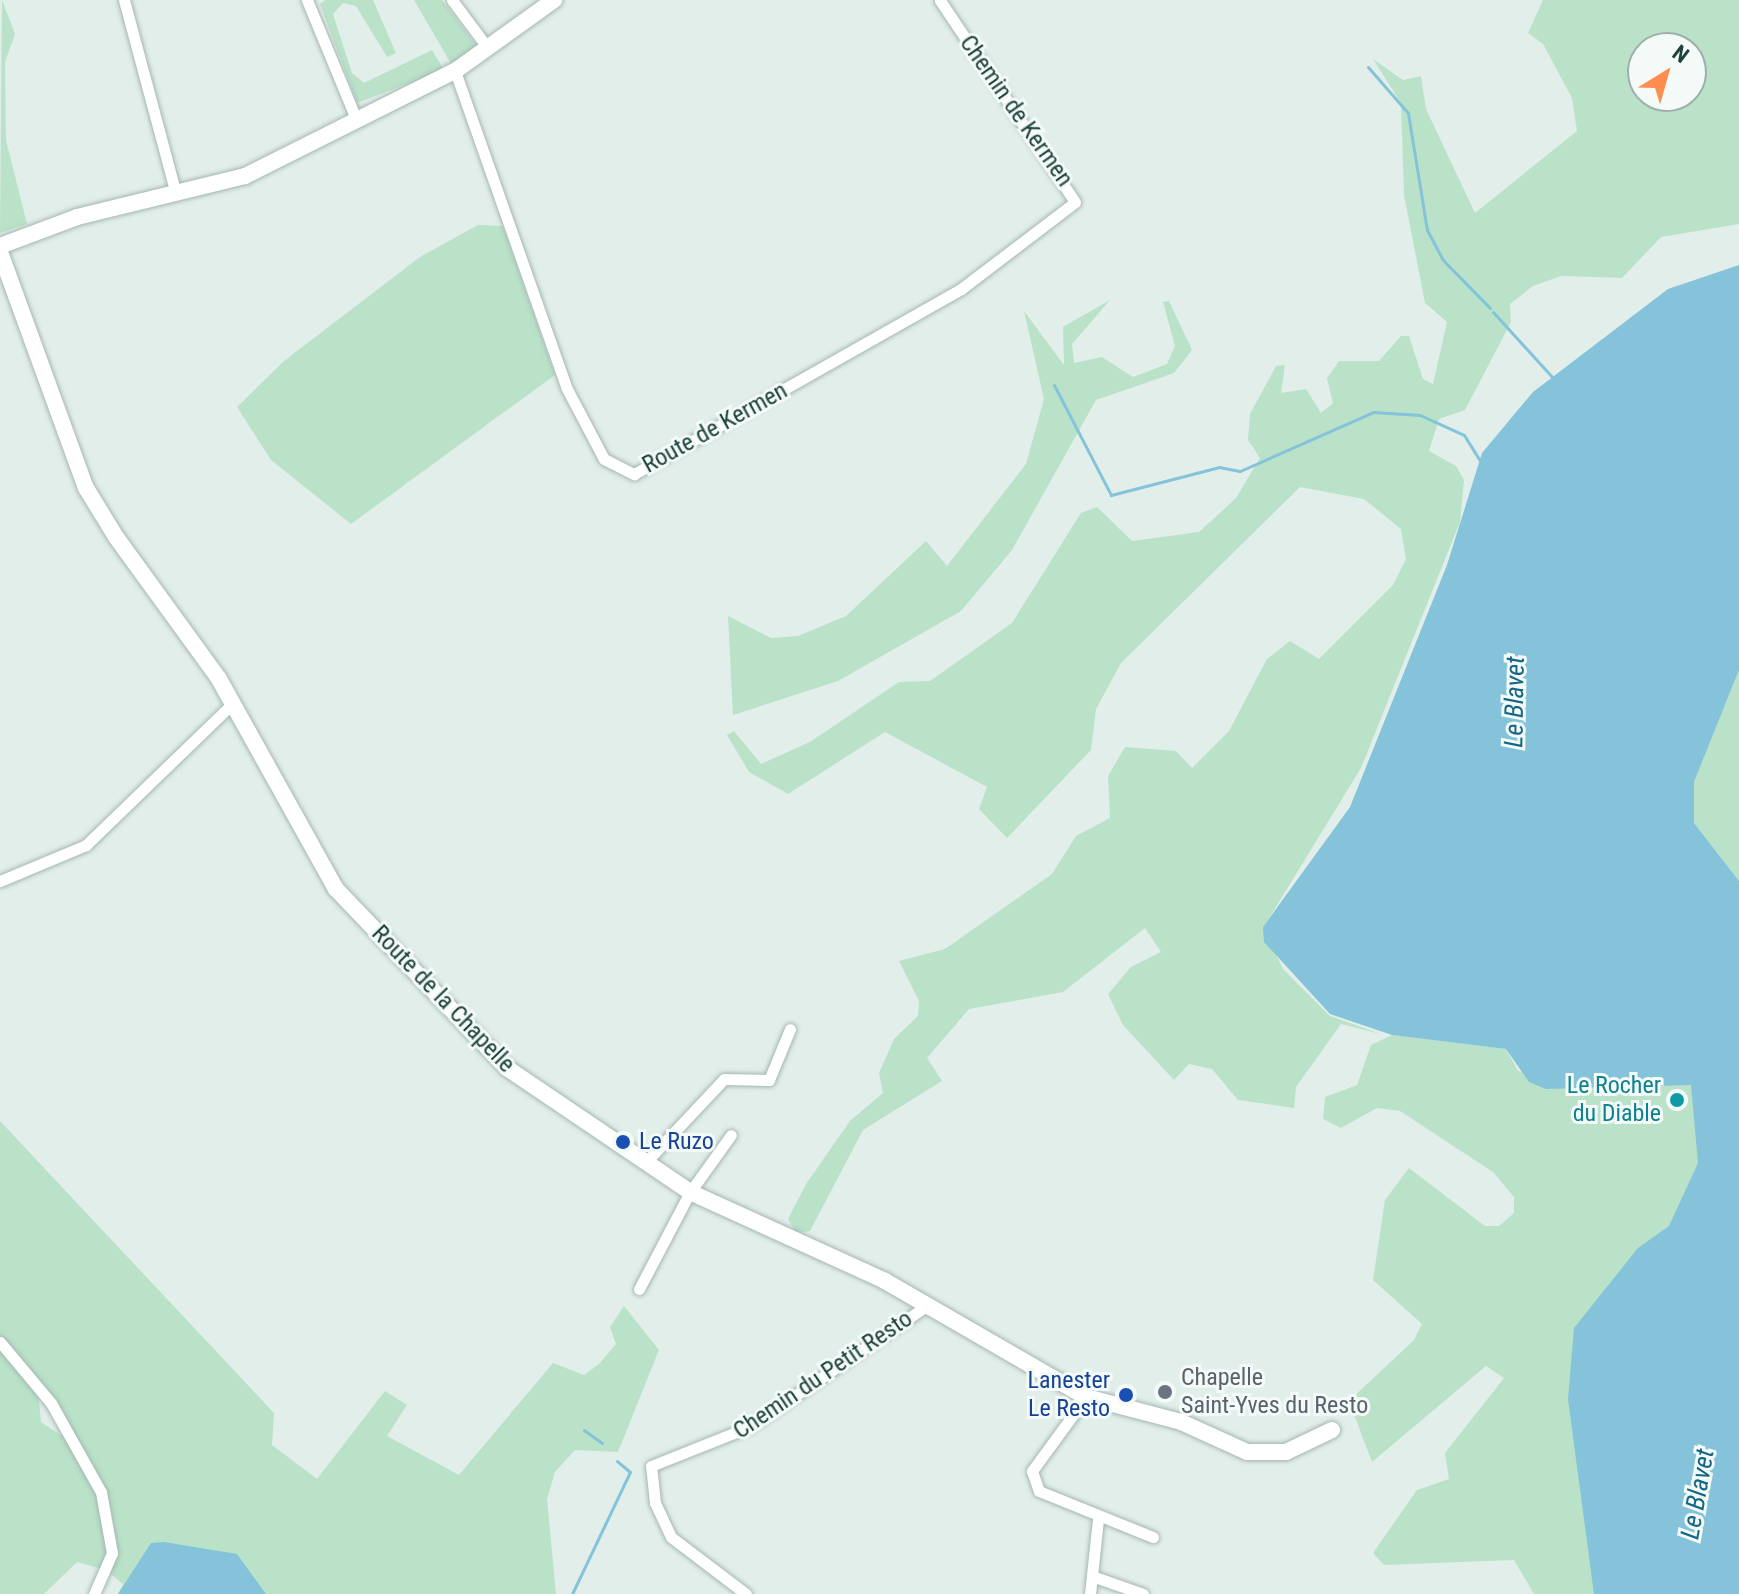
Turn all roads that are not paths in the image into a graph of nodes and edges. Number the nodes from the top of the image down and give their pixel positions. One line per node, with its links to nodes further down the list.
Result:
1 (124, 0): 9 (street)
2 (307, 0): 8 (street)
3 (452, 0): 6 (street)
4 (554, 0): 6 (street)
5 (940, 0): 10 (street, Chemin de Kermen)
6 (487, 47): 7 (street)
7 (455, 71): 8 (street); 10 (street, Route de Kermen)
8 (356, 119): 9 (street)
9 (175, 191): 11 (street)
10 (1058, 221)
11 (0, 249): 12 (street, Route de la Chapelle)
12 (232, 704): 13 (street); 16 (street, Route de la Chapelle)
13 (0, 881)
14 (790, 1029): 16 (street)
15 (731, 1135): 17 (street)
16 (645, 1163): 17 (street, Route de la Chapelle)
17 (690, 1192): 18 (street); 19 (street, Route de la Chapelle)
18 (639, 1289)
19 (929, 1304): 21 (street, Route de la Chapelle); 27 (street, Chemin du Petit Resto)
20 (0, 1342): 26 (street)
21 (1086, 1397): 22 (street, Route de la Chapelle); 23 (street)
22 (1332, 1430)
23 (1098, 1519): 24 (street); 25 (street)
24 (1153, 1537)
25 (1092, 1576): 28 (street); 29 (street)
26 (94, 1594)
27 (746, 1594)
28 (1090, 1594)
29 (1143, 1594)

